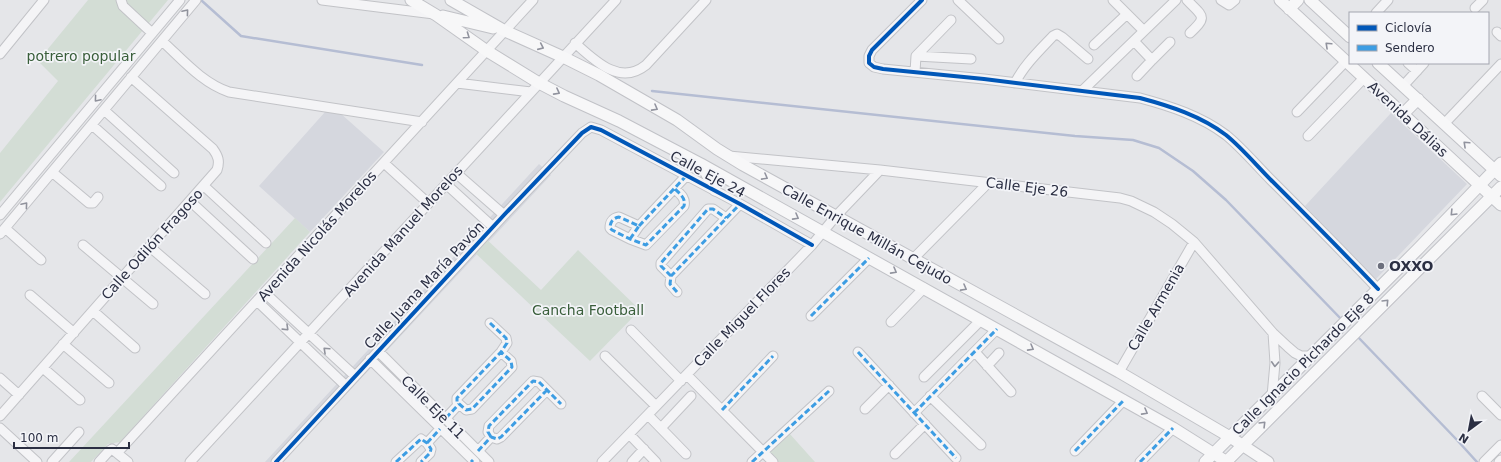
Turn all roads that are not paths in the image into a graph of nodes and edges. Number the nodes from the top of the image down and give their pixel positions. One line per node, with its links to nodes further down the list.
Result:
1 (44, 0): 41 (street)
2 (121, 0): 31 (street)
3 (180, 0): 31 (street)
4 (196, 0): 35 (street, one-way to 4)
5 (322, 0): 27 (street)
6 (411, 0): 27 (main road)
7 (451, 0): 29 (main road)
8 (533, 0): 29 (street, Avenida Nicolás Morelos)
9 (616, 0): 38 (street, Avenida Manuel Morelos)
10 (706, 0): 38 (street)
11 (922, 0): 55 (street)
12 (959, 0): 34 (street)
13 (1113, 0): 26 (street)
14 (1176, 0): 30 (street)
15 (1188, 0): 32 (street)
16 (1221, 0): 17 (street)
17 (1235, 0)
18 (1280, 0): 24 (main road, Avenida Dálias)
19 (1298, 0): 24 (main road)
20 (1388, 0): 25 (street)
21 (1483, 0): 23 (street)
22 (1313, 1): 33 (main road)
23 (1475, 8)
24 (1289, 9): 47 (main road, Avenida Dálias, one-way to 24)
25 (1377, 12)
26 (1127, 14): 30 (street); 39 (street)
27 (436, 15): 29 (main road); 40 (main road, Calle Enrique Millán Cejudo, one-way to 40)
28 (951, 20): 42 (street)
29 (505, 31): 40 (street, Avenida Nicolás Morelos); 43 (main road, Calle Enrique Millán Cejudo, one-way to 43)
30 (1144, 31): 36 (street)
31 (152, 33): 59 (street)
32 (1190, 33)
33 (1349, 36)
34 (999, 39)
35 (162, 41): 57 (street); 71 (street)
36 (1134, 41): 46 (street); 65 (street)
37 (1170, 42): 46 (street)
38 (575, 44): 43 (street, Avenida Manuel Morelos)
39 (1094, 45)
40 (487, 50): 60 (street, Avenida Nicolás Morelos); 61 (main road, Calle Enrique Millán Cejudo)
41 (0, 54)
42 (916, 56): 44 (street); 55 (street)
43 (563, 57): 61 (street, Avenida Manuel Morelos); 76 (main road, Calle Enrique Millán Cejudo, one-way to 76)
44 (971, 59)
45 (1088, 59): 62 (street)
46 (1152, 60): 56 (street)
47 (1346, 61): 49 (main road, Avenida Dálias); 69 (street)
48 (1349, 64): 58 (main road, Avenida Dálias)
49 (1349, 64)
50 (1379, 64): 63 (main road, Avenida Dálias)
51 (1409, 64): 54 (street)
52 (1423, 64): 54 (street)
53 (1501, 64): 73 (street)
54 (1416, 71): 63 (street)
55 (915, 72): 62 (street)
56 (1137, 76)
57 (131, 78): 64 (street); 89 (street, Calle Odilón Fragoso)
58 (1364, 78): 70 (main road, Avenida Dálias); 75 (street)
59 (114, 79): 64 (street); 99 (street, one-way to 99)
60 (457, 83): 66 (street); 71 (street, Avenida Nicolás Morelos)
61 (539, 83): 66 (street, Avenida Manuel Morelos); 78 (main road, Calle Enrique Millán Cejudo, one-way to 78)
62 (1015, 83): 65 (street)
63 (1403, 86): 67 (main road, Avenida Dálias)
64 (123, 87): 68 (street)
65 (1082, 91): 122 (street)
66 (531, 92): 83 (street, Avenida Manuel Morelos)
67 (1418, 99): 70 (main road); 73 (main road, Avenida Dálias)
68 (104, 110): 72 (street); 82 (street)
69 (1297, 112)
70 (1403, 114): 87 (main road, Avenida Dálias)
71 (422, 122): 77 (street, Avenida Nicolás Morelos)
72 (92, 124): 81 (street); 88 (street)
73 (1444, 124): 80 (main road, Avenida Dálias, one-way to 73)
74 (591, 127): 84 (street, Calle Eje 24); 100 (street, Calle Juana María Pavón)
75 (1308, 136)
76 (728, 156): 79 (street, Calle Eje 26); 101 (main road, Calle Enrique Millán Cejudo, one-way to 101)
77 (384, 163): 96 (street); 124 (street, Avenida Nicolás Morelos)
78 (701, 164): 92 (main road); 106 (main road, Calle Enrique Millán Cejudo, one-way to 106)
79 (880, 170): 85 (street, Calle Eje 26); 101 (street, Calle Miguel Flores)
80 (1499, 170): 87 (main road, Calle Ignacio Pichardo Eje 8)
81 (52, 172): 94 (street); 105 (street, one-way to 81)
82 (174, 172)
83 (456, 172): 86 (street, Avenida Manuel Morelos); 100 (street)
84 (687, 175): 91 (street); 92 (street, Calle Eje 24)
85 (988, 183): 108 (street, Calle Eje 26); 117 (street)
86 (446, 184): 96 (street, Avenida Manuel Morelos); 104 (street)
87 (1480, 185): 93 (main road, Avenida Dálias); 113 (main road, Calle Ignacio Pichardo Eje 8, one-way to 113)
88 (161, 186)
89 (204, 186): 95 (street, Calle Odilón Fragoso); 109 (street)
90 (1501, 186): 93 (main road, Calle Ignacio Pichardo Eje 8)
91 (675, 189): 103 (street); 107 (street)
92 (715, 190): 97 (street, Calle Eje 24)
93 (1490, 196): 98 (main road, Avenida Dálias); 115 (main road, Calle Ignacio Pichardo Eje 8)
94 (98, 197)
95 (190, 201): 112 (street, Calle Odilón Fragoso); 116 (street)
96 (428, 204): 138 (street, Avenida Manuel Morelos)
97 (740, 204): 102 (street); 110 (street, Calle Eje 24)
98 (1501, 206)
99 (0, 215)
100 (504, 215): 104 (street, Calle Juana María Pavón)
101 (836, 216): 106 (street, Calle Miguel Flores); 117 (main road, Calle Enrique Millán Cejudo)
102 (726, 218): 119 (street); 119 (street)
103 (640, 226): 107 (street); 107 (street)
104 (493, 228): 142 (street, Calle Juana María Pavón)
105 (2, 232): 118 (street)
106 (823, 232): 110 (street, Calle Miguel Flores); 114 (main road, Calle Enrique Millán Cejudo)
107 (630, 239)
108 (1194, 242): 137 (street, Calle Eje 26); 153 (street, Calle Armenia)
109 (266, 243)
110 (812, 244): 157 (street, Calle Miguel Flores)
111 (83, 245): 120 (street)
112 (150, 246): 120 (street, Calle Odilón Fragoso); 125 (street)
113 (1419, 248): 115 (main road); 122 (main road, Calle Ignacio Pichardo Eje 8)
114 (869, 258): 121 (main road, Calle Enrique Millán Cejudo, one-way to 121); 130 (street)
115 (1429, 258): 193 (main road, Calle Ignacio Pichardo Eje 8, one-way to 115)
116 (253, 259)
117 (913, 259): 153 (main road, Calle Enrique Millán Cejudo, one-way to 153)
118 (41, 260)
119 (671, 276): 123 (street)
120 (122, 278): 128 (street); 129 (street, Calle Odilón Fragoso)
121 (924, 288): 131 (main road, Calle Enrique Millán Cejudo); 132 (street)
122 (1378, 289): 149 (main road, Calle Ignacio Pichardo Eje 8)
123 (677, 292)
124 (265, 293): 127 (street, Avenida Nicolás Morelos); 138 (street)
125 (205, 294)
126 (30, 295): 136 (street)
127 (257, 301): 139 (street, one-way to 139); 197 (street, Avenida Nicolás Morelos)
128 (153, 304)
129 (93, 311): 136 (street, Calle Odilón Fragoso); 141 (street)
130 (811, 316)
131 (981, 320): 134 (main road, Calle Enrique Millán Cejudo); 155 (street)
132 (891, 322)
133 (490, 323): 143 (street)
134 (998, 329): 145 (street); 170 (main road, Calle Enrique Millán Cejudo, one-way to 170)
135 (631, 330): 157 (street)
136 (74, 333): 140 (street, Calle Odilón Fragoso)
137 (1273, 333): 149 (street, Calle Eje 26); 167 (street, one-way to 167)
138 (309, 334): 139 (street, Avenida Manuel Morelos); 154 (street, one-way to 138)
139 (300, 343): 160 (street); 208 (street, Avenida Manuel Morelos)
140 (64, 344): 152 (street, Calle Odilón Fragoso); 158 (street)
141 (135, 348)
142 (378, 351): 150 (street, Calle Juana María Pavón); 180 (street, Calle Eje 11)
143 (501, 352): 171 (street); 171 (street)
144 (858, 352): 159 (street)
145 (975, 352): 151 (street); 166 (street)
146 (999, 353): 151 (street)
147 (605, 356): 173 (street)
148 (773, 356): 175 (street)
149 (1310, 356): 167 (main road, Calle Ignacio Pichardo Eje 8)
150 (370, 359): 154 (street, Calle Juana María Pavón); 185 (street)
151 (988, 366): 163 (street)
152 (43, 368): 164 (street, Calle Odilón Fragoso); 169 (street)
153 (1118, 372): 189 (main road, Calle Enrique Millán Cejudo)
154 (355, 376): 160 (street, Calle Juana María Pavón)
155 (924, 377)
156 (0, 378): 164 (street)
157 (684, 378): 173 (street, Calle Miguel Flores); 175 (street)
158 (109, 383)
159 (889, 385): 174 (street); 176 (street)
160 (346, 386): 209 (street, Calle Juana María Pavón)
161 (547, 390): 172 (street); 188 (street); 188 (street)
162 (829, 391): 198 (street)
163 (1011, 392)
164 (19, 395): 179 (street, Calle Odilón Fragoso)
165 (691, 396): 183 (street)
166 (930, 396): 176 (street); 191 (street)
167 (1272, 396): 189 (main road, Calle Ignacio Pichardo Eje 8)
168 (1482, 396): 178 (street)
169 (80, 400)
170 (1124, 400): 184 (main road, Calle Enrique Millán Cejudo, one-way to 184); 196 (street)
171 (459, 404): 180 (street)
172 (561, 404)
173 (656, 406): 177 (street, Calle Miguel Flores)
174 (865, 409)
175 (722, 410): 198 (street)
176 (914, 412): 181 (street)
177 (648, 415): 183 (street); 187 (street, Calle Miguel Flores)
178 (1501, 415)
179 (0, 416)
180 (446, 418): 195 (street, Calle Eje 11)
181 (925, 424): 201 (street); 202 (street)
182 (0, 428): 204 (street)
183 (661, 428): 200 (street)
184 (1173, 428): 199 (main road, Calle Enrique Millán Cejudo); 218 (street)
185 (440, 429): 190 (street); 203 (street)
186 (78, 432): 205 (street)
187 (629, 434): 194 (street); 213 (street, Calle Miguel Flores)
188 (491, 436): 195 (street)
189 (1230, 437): 193 (main road, Calle Enrique Millán Cejudo); 199 (main road, Calle Ignacio Pichardo Eje 8)
190 (427, 443): 210 (street); 211 (street)
191 (981, 445)
192 (1501, 445): 222 (street)
193 (1242, 446): 220 (main road, Calle Ignacio Pichardo Eje 8); 221 (main road, Calle Enrique Millán Cejudo)
194 (644, 449): 214 (street); 215 (street)
195 (478, 451): 212 (street, Calle Eje 11)
196 (1075, 451)
197 (118, 452): 206 (street, Avenida Nicolás Morelos); 207 (street)
198 (763, 452): 216 (street); 217 (street)
199 (1214, 453): 219 (main road, Calle Ignacio Pichardo Eje 8); 220 (main road, Calle Enrique Millán Cejudo)
200 (686, 454)
201 (895, 454)
202 (956, 458)
203 (473, 461)
204 (37, 462)
205 (52, 462)
206 (99, 462)
207 (128, 462)
208 (190, 462)
209 (276, 462)
210 (396, 462)
211 (421, 462)
212 (489, 462)
213 (602, 462)
214 (632, 462)
215 (656, 462)
216 (752, 462)
217 (773, 462)
218 (1140, 462)
219 (1205, 462)
220 (1227, 462)
221 (1268, 462)
222 (1484, 462)

